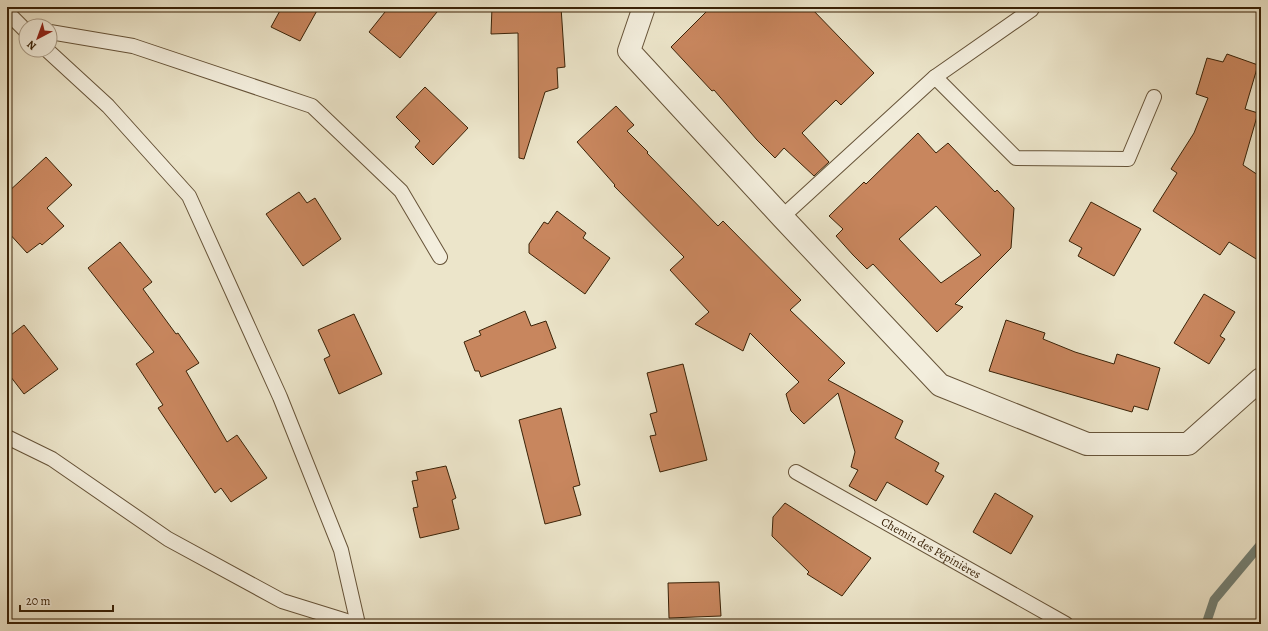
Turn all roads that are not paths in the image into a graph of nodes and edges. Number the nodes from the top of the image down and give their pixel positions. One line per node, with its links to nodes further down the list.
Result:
1 (644, 7): 9 (street)
2 (1033, 7): 7 (lane)
3 (7, 12): 4 (lane)
4 (18, 23)
5 (58, 33): 10 (lane)
6 (56, 58): 14 (lane)
7 (935, 77): 8 (lane); 9 (lane)
8 (1154, 97)
9 (782, 218): 11 (street)
10 (440, 257)
11 (1261, 379)
12 (7, 437): 14 (lane)
13 (796, 472): 15 (lane, Chemin des Pépinières)
14 (357, 624)
15 (1066, 624)

